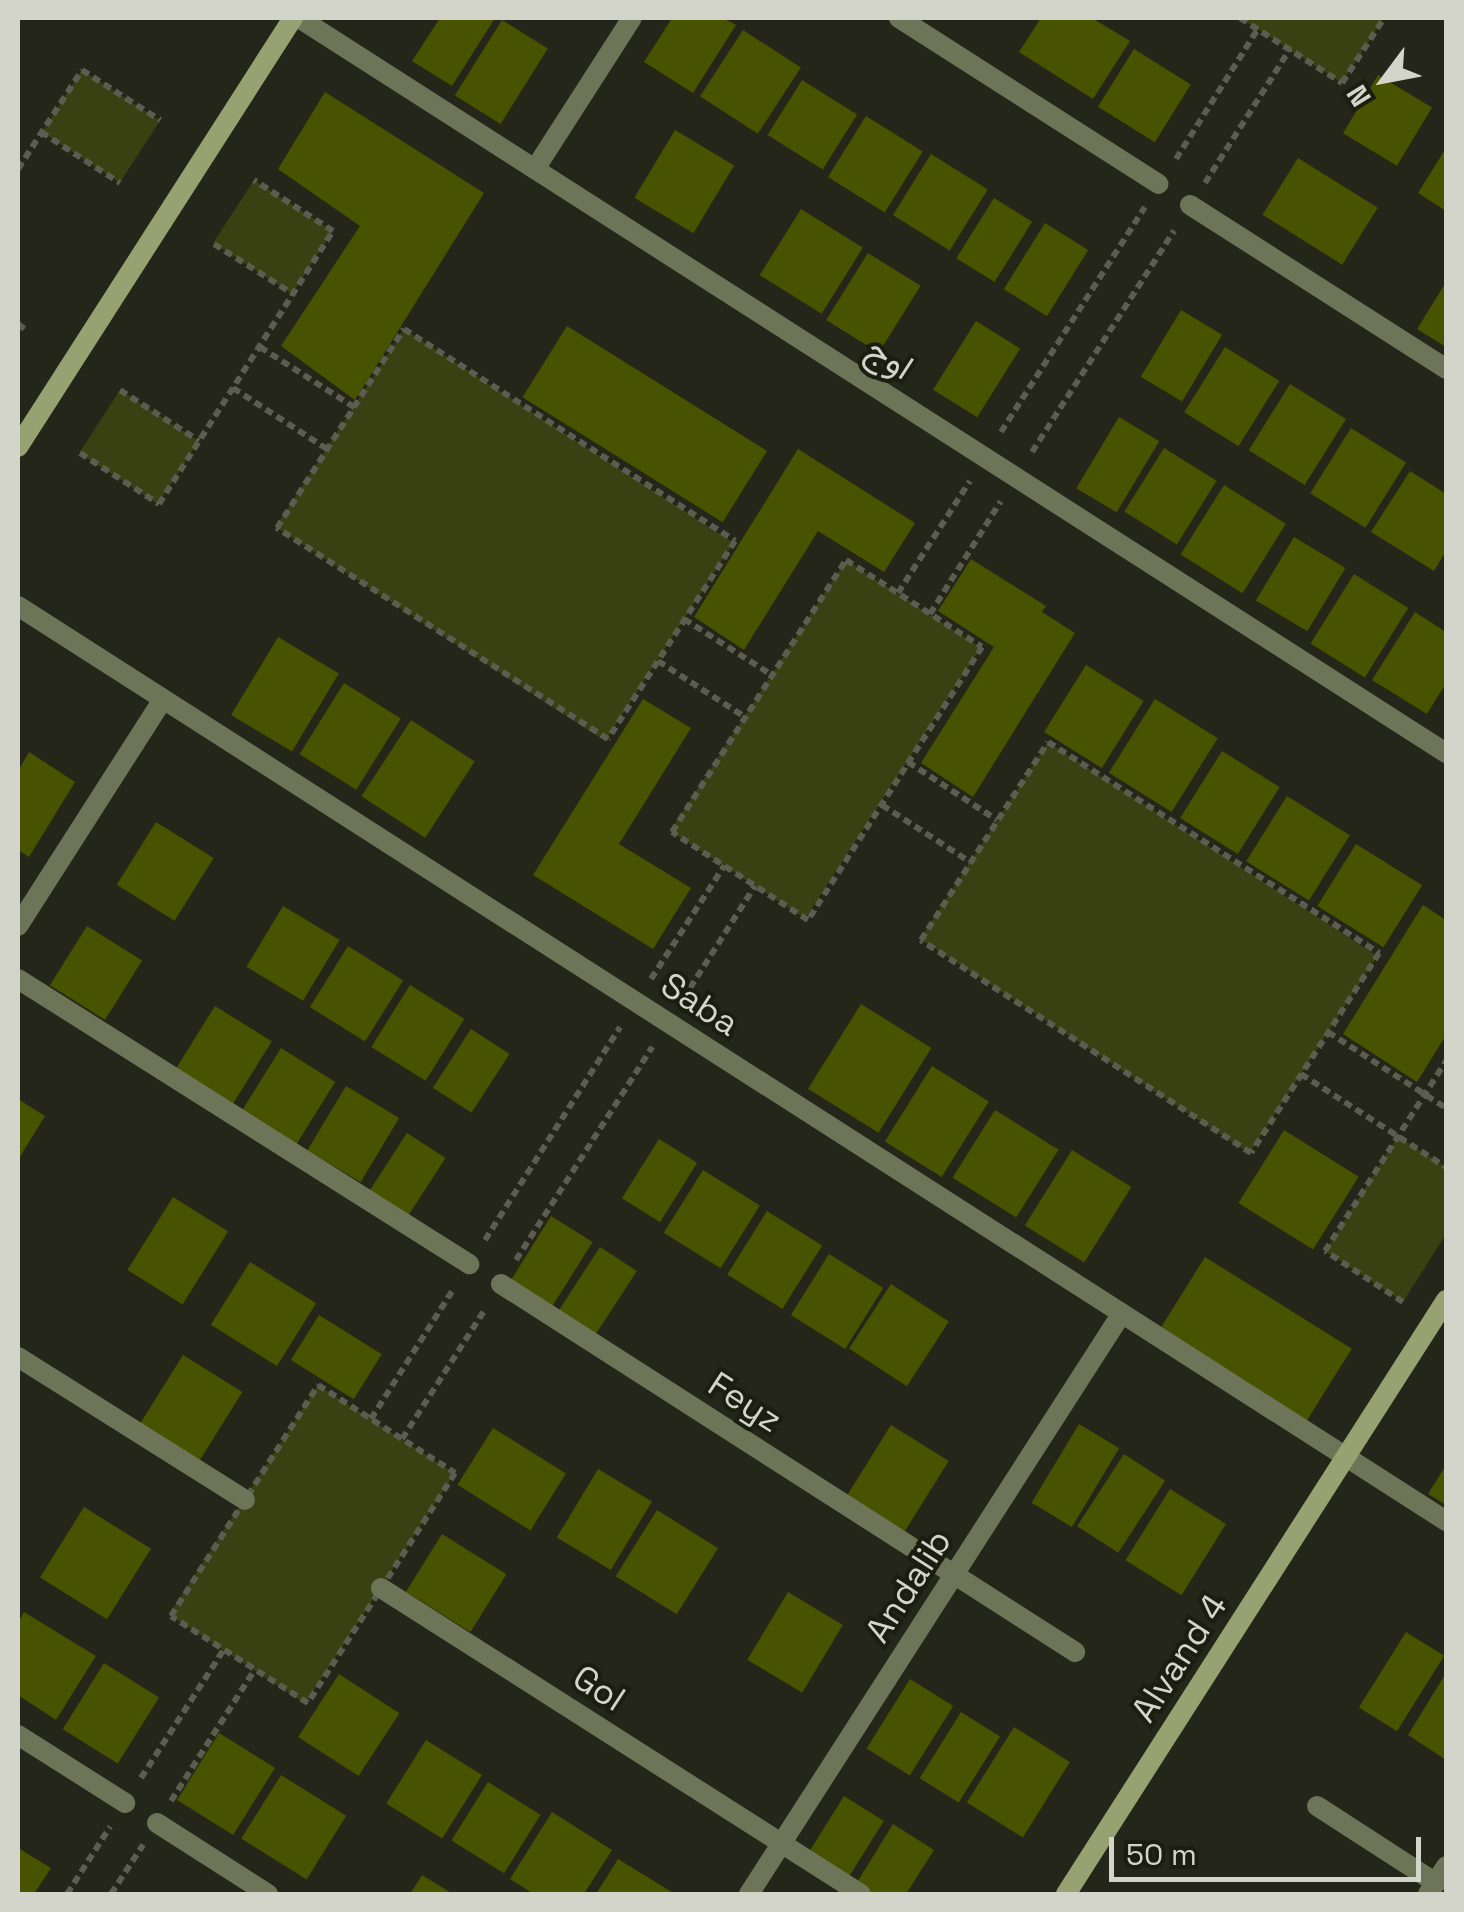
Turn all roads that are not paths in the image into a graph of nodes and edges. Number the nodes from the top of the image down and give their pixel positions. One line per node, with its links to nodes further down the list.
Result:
1 (296, 18): 4 (street, اوج); 8 (street)
2 (632, 18): 4 (street)
3 (898, 18): 5 (street)
4 (535, 169): 11 (street, اوج)
5 (1159, 184)
6 (1190, 205): 7 (street)
7 (1446, 369)
8 (18, 446)
9 (18, 606): 10 (street, Saba)
10 (162, 701): 12 (street); 17 (street, Saba)
11 (1446, 753)
12 (18, 926)
13 (18, 979): 14 (street)
14 (469, 1264)
15 (501, 1284): 22 (street, Feyz)
16 (1446, 1300): 19 (street, Alvand 4)
17 (1122, 1313): 19 (street, Saba); 22 (street, Andalib)
18 (18, 1357): 20 (street)
19 (1346, 1457): 21 (street, Saba); 34 (street, Alvand 4)
20 (245, 1500)
21 (1446, 1521)
22 (954, 1574): 24 (street, Feyz); 29 (street, Andalib)
23 (381, 1588): 29 (street, Gol)
24 (1075, 1652)
25 (18, 1735): 26 (street)
26 (125, 1803)
27 (1317, 1806): 30 (street)
28 (156, 1824): 31 (street)
29 (782, 1844): 32 (street, Andalib); 33 (street, Gol)
30 (1439, 1883)
31 (268, 1894)
32 (749, 1894)
33 (861, 1894)
34 (1066, 1894)

